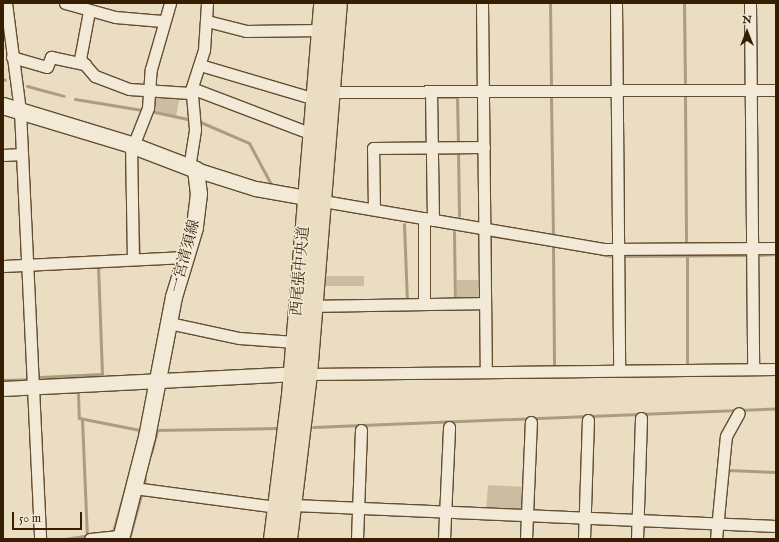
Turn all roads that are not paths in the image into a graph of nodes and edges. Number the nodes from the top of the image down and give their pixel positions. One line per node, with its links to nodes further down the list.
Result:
1 (6, 3): 14 (street)
2 (64, 3): 10 (street)
3 (170, 3): 11 (street)
4 (207, 3): 12 (street)
5 (322, 3): 13 (main road, 西尾張中央道)
6 (338, 3): 21 (main road, 西尾張中央道)
7 (482, 3): 24 (street)
8 (616, 3): 23 (street)
9 (750, 3): 20 (street)
10 (89, 11): 11 (street); 15 (street)
11 (162, 21): 19 (street)
12 (207, 22): 13 (street); 16 (street)
13 (320, 30): 25 (main road, 西尾張中央道)
14 (12, 57): 15 (street); 27 (street)
15 (85, 64): 19 (street)
16 (200, 65): 17 (street); 25 (street)
17 (193, 90): 19 (street); 28 (street); 34 (street)
18 (776, 90): 20 (street)
19 (150, 91): 29 (street)
20 (751, 91): 23 (street); 39 (street)
21 (331, 92): 22 (street); 35 (main road, 西尾張中央道)
22 (431, 92): 24 (street); 30 (street)
23 (617, 92): 24 (street); 41 (street)
24 (483, 93): 31 (street)
25 (315, 99): 28 (main road, 西尾張中央道)
26 (3, 106): 27 (main road)
27 (20, 111): 29 (main road); 32 (street)
28 (312, 134): 35 (main road, 西尾張中央道)
29 (132, 145): 34 (main road); 43 (street)
30 (432, 147): 31 (street); 36 (street); 37 (street)
31 (484, 147): 38 (street)
32 (22, 154): 33 (street); 44 (street)
33 (3, 155)
34 (192, 169): 35 (street); 42 (main road, 一宮清須線)
35 (315, 199): 36 (street); 48 (main road, 西尾張中央道); 50 (main road, 西尾張中央道)
36 (374, 209): 37 (street)
37 (429, 219): 38 (street); 47 (street)
38 (485, 229): 41 (street); 46 (street)
39 (752, 248): 40 (street); 41 (street); 52 (street)
40 (776, 248)
41 (619, 250): 53 (street)
42 (186, 257): 43 (street); 49 (main road, 一宮清須線)
43 (133, 259): 44 (street)
44 (28, 264): 45 (street); 57 (street)
45 (3, 266)
46 (485, 303): 47 (street); 54 (street)
47 (424, 304): 48 (street)
48 (313, 306): 55 (main road, 西尾張中央道)
49 (169, 323): 50 (street); 56 (main road, 一宮清須線)
50 (295, 342): 55 (main road, 西尾張中央道)
51 (776, 368): 52 (street)
52 (753, 369): 53 (street)
53 (620, 370): 54 (street)
54 (486, 372): 55 (street)
55 (300, 374): 56 (street); 66 (main road, 西尾張中央道)
56 (159, 382): 57 (street); 65 (main road, 一宮清須線)
57 (34, 387): 58 (street); 75 (street)
58 (3, 389)
59 (739, 413): 72 (street)
60 (641, 418): 71 (street)
61 (588, 420): 70 (street)
62 (531, 422): 69 (street)
63 (449, 427): 68 (street)
64 (361, 430): 67 (street)
65 (134, 488): 66 (street); 74 (main road, 一宮清須線)
66 (285, 506): 67 (street); 77 (main road, 西尾張中央道); 78 (main road, 西尾張中央道)
67 (359, 508): 68 (street); 79 (street)
68 (445, 512): 69 (street); 80 (street)
69 (527, 515): 70 (street); 81 (street)
70 (585, 518): 71 (street); 82 (street)
71 (638, 520): 72 (street); 83 (street)
72 (718, 523): 73 (street); 84 (street)
73 (776, 526)
74 (117, 537): 76 (street)
75 (40, 539)
76 (90, 539)
77 (272, 539)
78 (288, 539)
79 (357, 539)
80 (444, 539)
81 (526, 539)
82 (584, 539)
83 (637, 539)
84 (716, 539)

